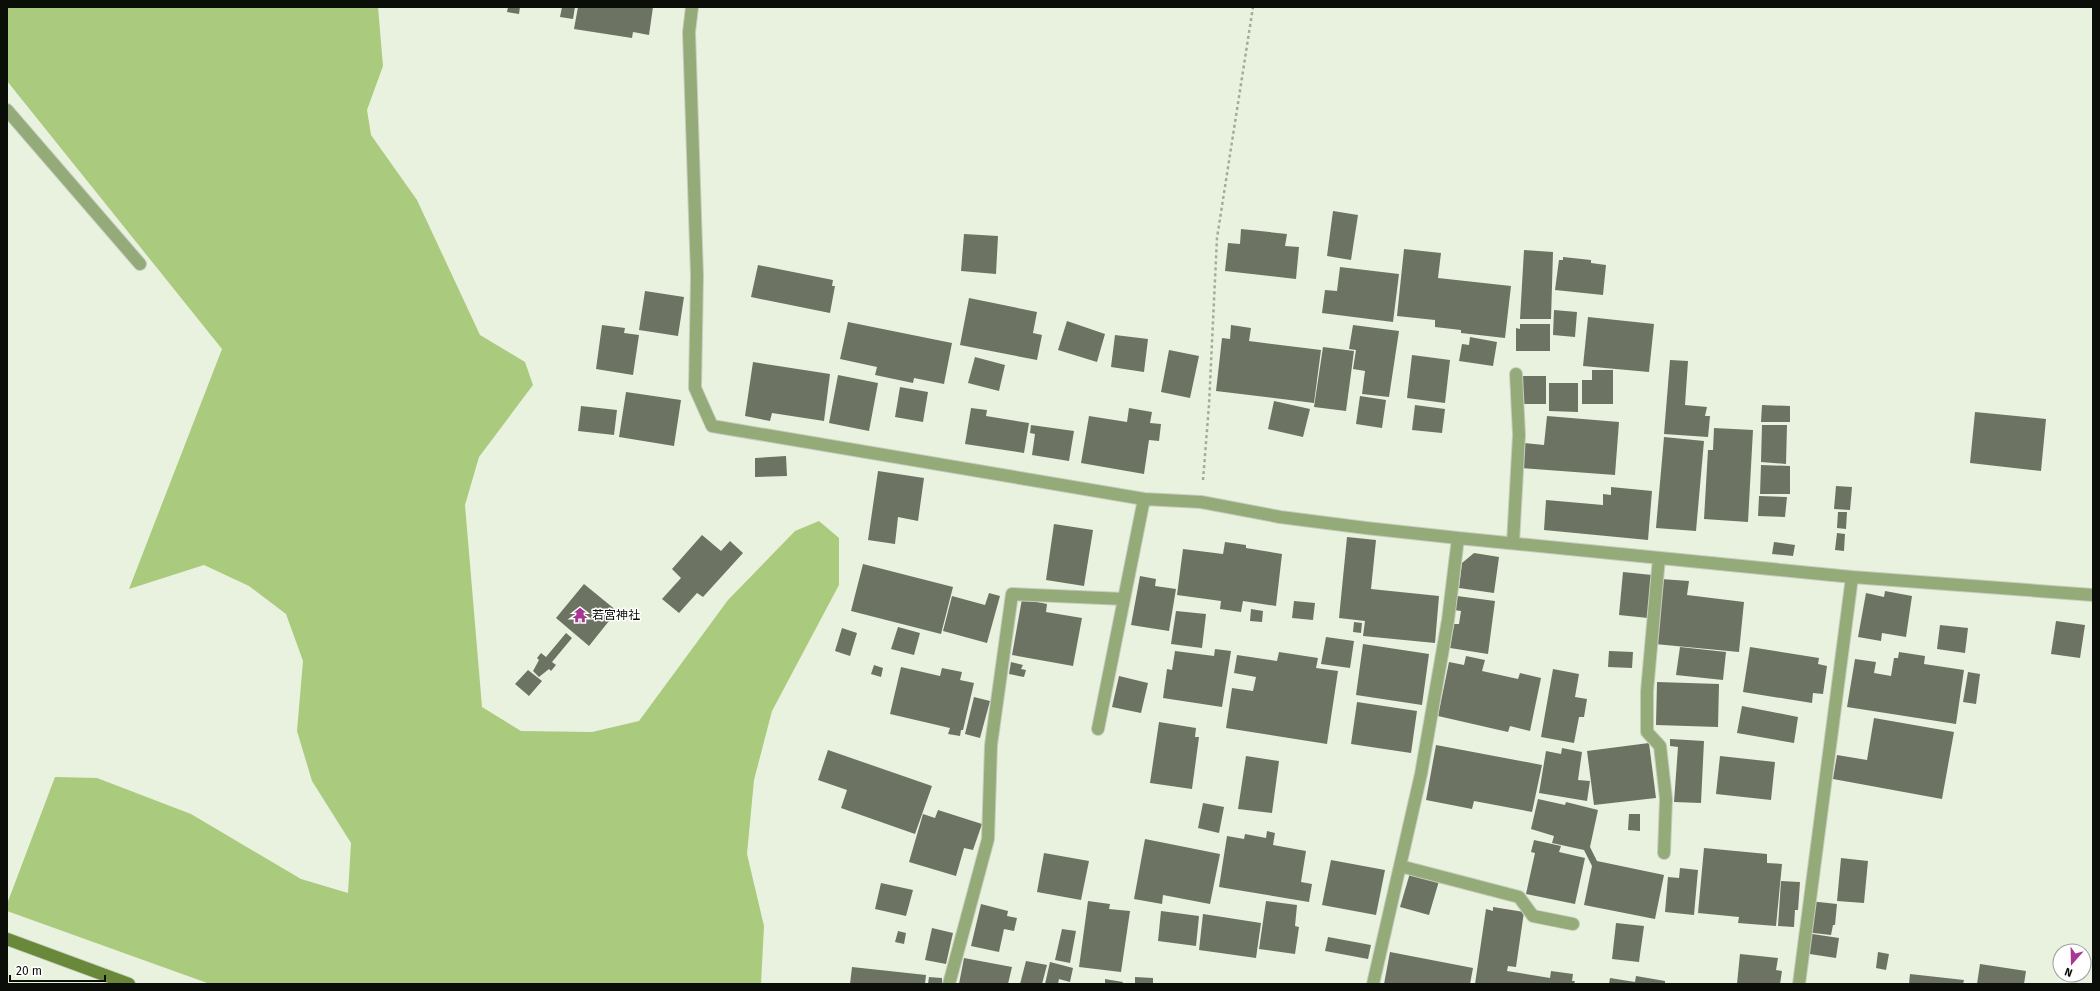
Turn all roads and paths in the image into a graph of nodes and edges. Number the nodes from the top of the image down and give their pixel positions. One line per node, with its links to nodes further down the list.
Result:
1 (692, 7): 6 (street)
2 (1253, 7): 7 (path)
3 (7, 110): 4 (street)
4 (140, 264)
5 (1516, 374): 9 (street)
6 (1144, 499): 7 (street); 13 (street)
7 (1201, 502): 8 (street)
8 (1458, 538): 9 (street); 16 (street)
9 (1513, 543): 10 (street)
10 (1659, 558): 11 (street); 15 (street)
11 (1852, 577): 12 (street); 22 (street)
12 (2093, 595)
13 (1124, 599): 14 (street); 20 (street)
14 (1098, 729)
15 (1664, 853)
16 (1400, 866): 17 (street); 21 (street)
17 (1574, 924)
18 (7, 939): 19 (street)
19 (129, 984)
20 (949, 984)
21 (1373, 984)
22 (1799, 984)

